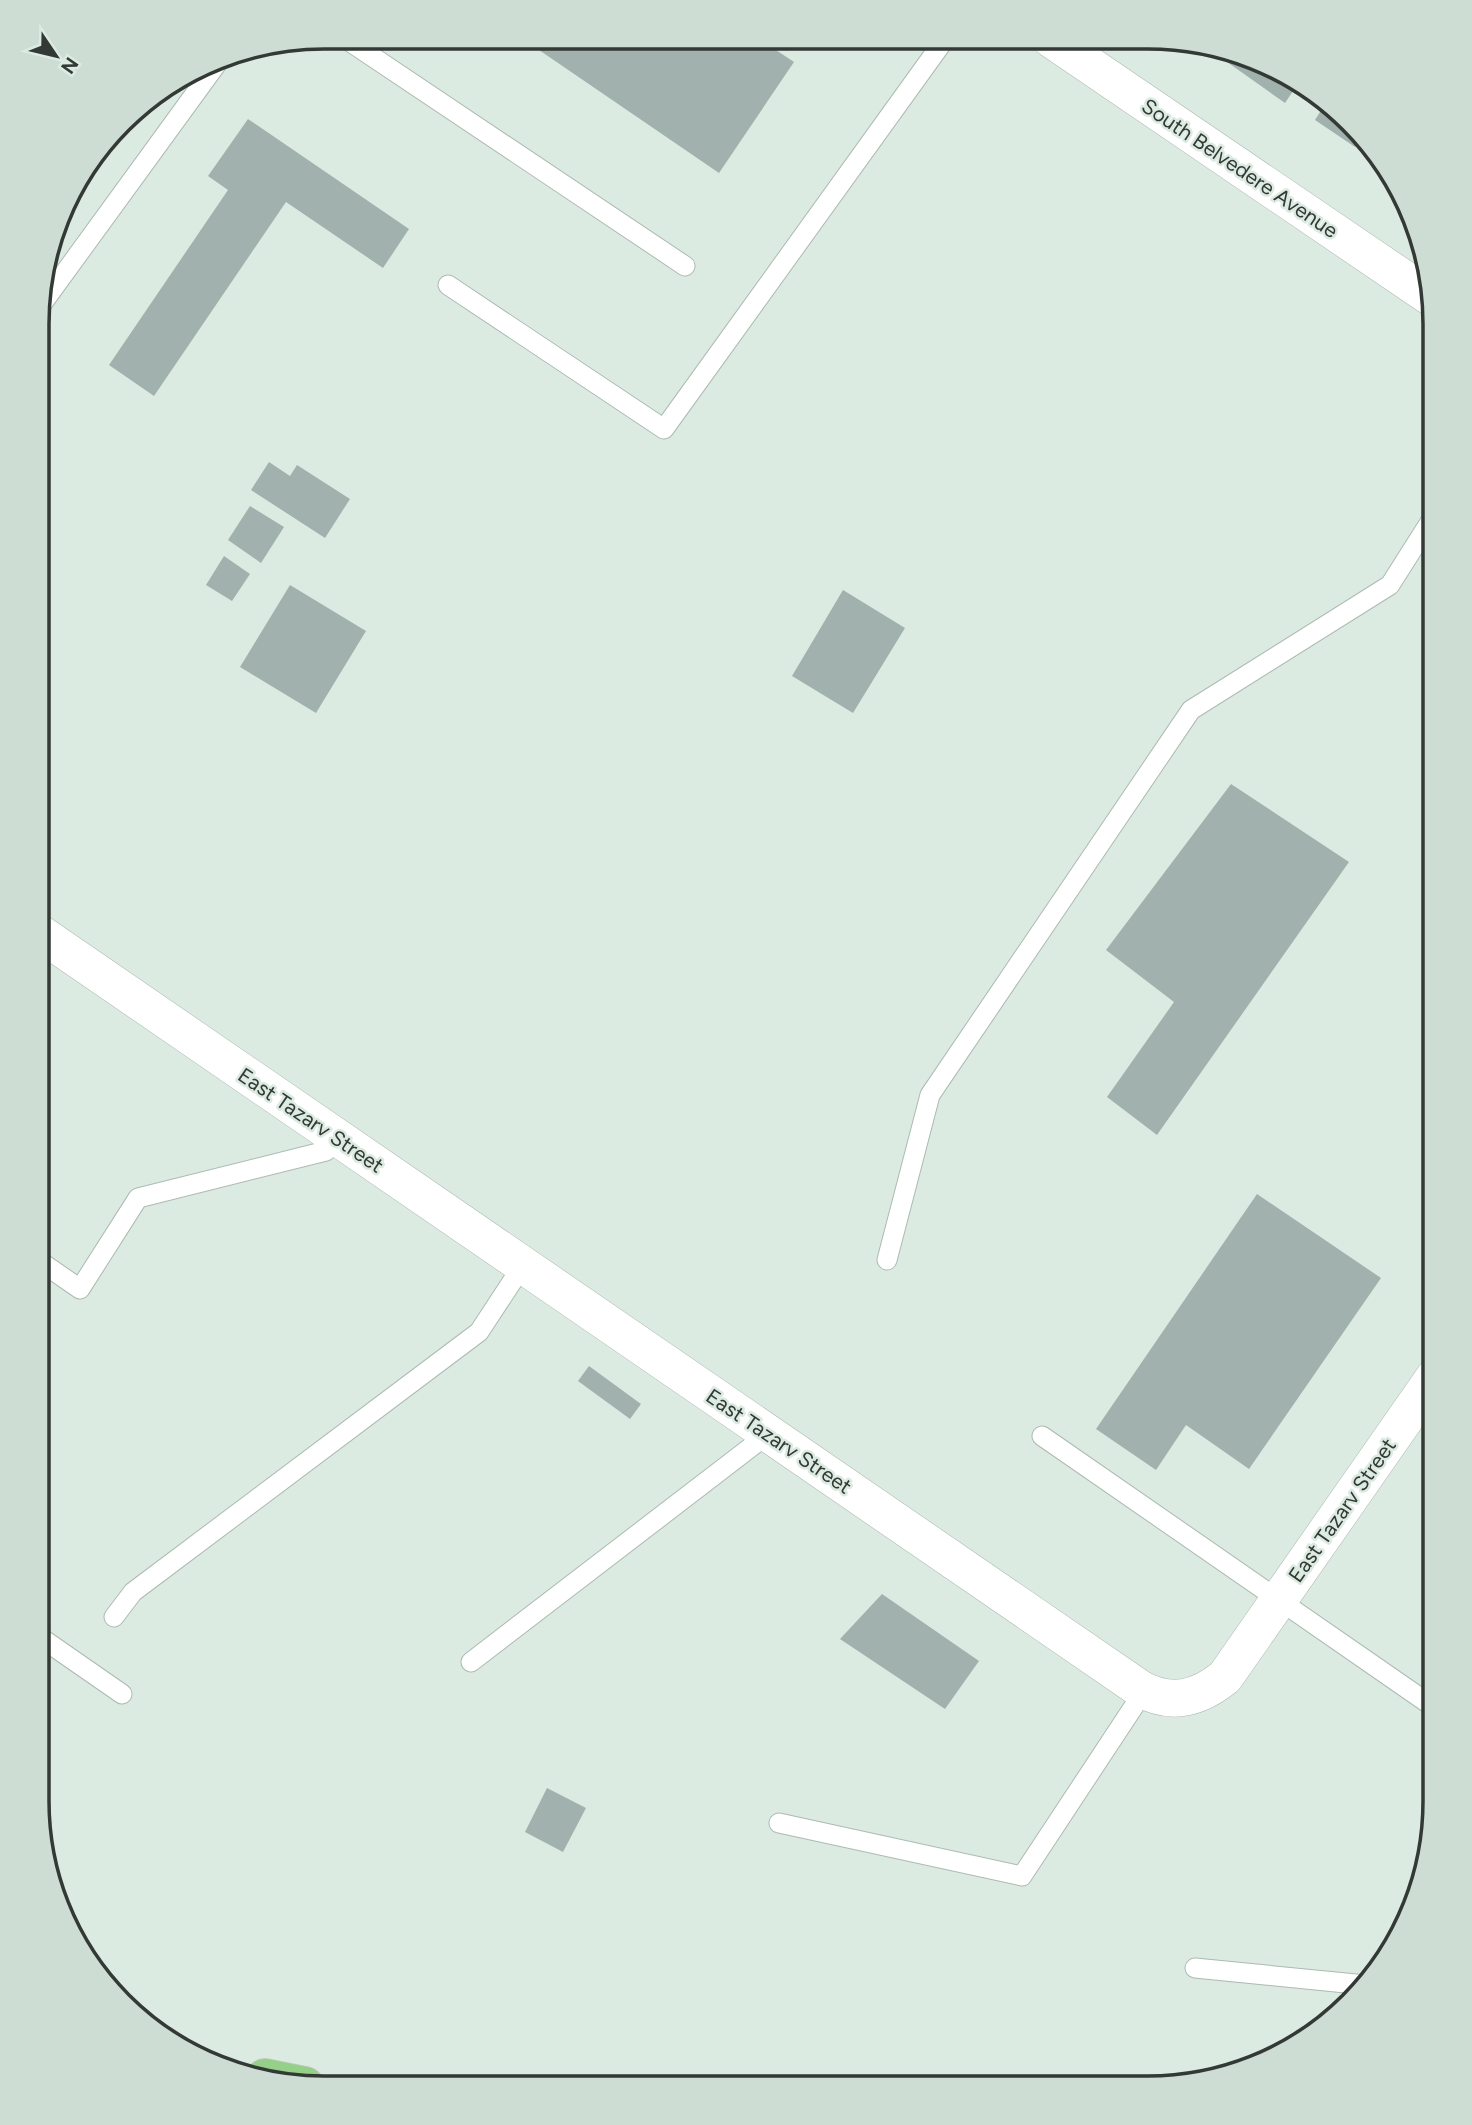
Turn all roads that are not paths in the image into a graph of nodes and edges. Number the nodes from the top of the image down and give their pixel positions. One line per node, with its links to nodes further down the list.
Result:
1 (361, 49): 5 (lane)
2 (937, 49): 6 (lane)
3 (1066, 49): 7 (street, South Belvedere Avenue)
4 (209, 74): 8 (lane)
5 (685, 266)
6 (448, 285)
7 (1421, 291)
8 (51, 292)
9 (1423, 533): 12 (lane)
10 (49, 940): 11 (street, East Tazarv Street)
11 (336, 1137): 13 (street, East Tazarv Street); 14 (lane)
12 (887, 1260)
13 (523, 1265): 16 (street, East Tazarv Street); 19 (lane)
14 (49, 1268)
15 (1423, 1393): 18 (street, East Tazarv Street)
16 (768, 1434): 21 (lane); 22 (street, East Tazarv Street)
17 (1042, 1436): 18 (lane)
18 (1280, 1600): 22 (street, East Tazarv Street); 24 (lane)
19 (114, 1617)
20 (49, 1643): 23 (lane)
21 (471, 1662)
22 (1144, 1691): 25 (lane)
23 (122, 1694)
24 (1423, 1700)
25 (779, 1823)
26 (1195, 1968): 27 (lane)
27 (1354, 1983)

